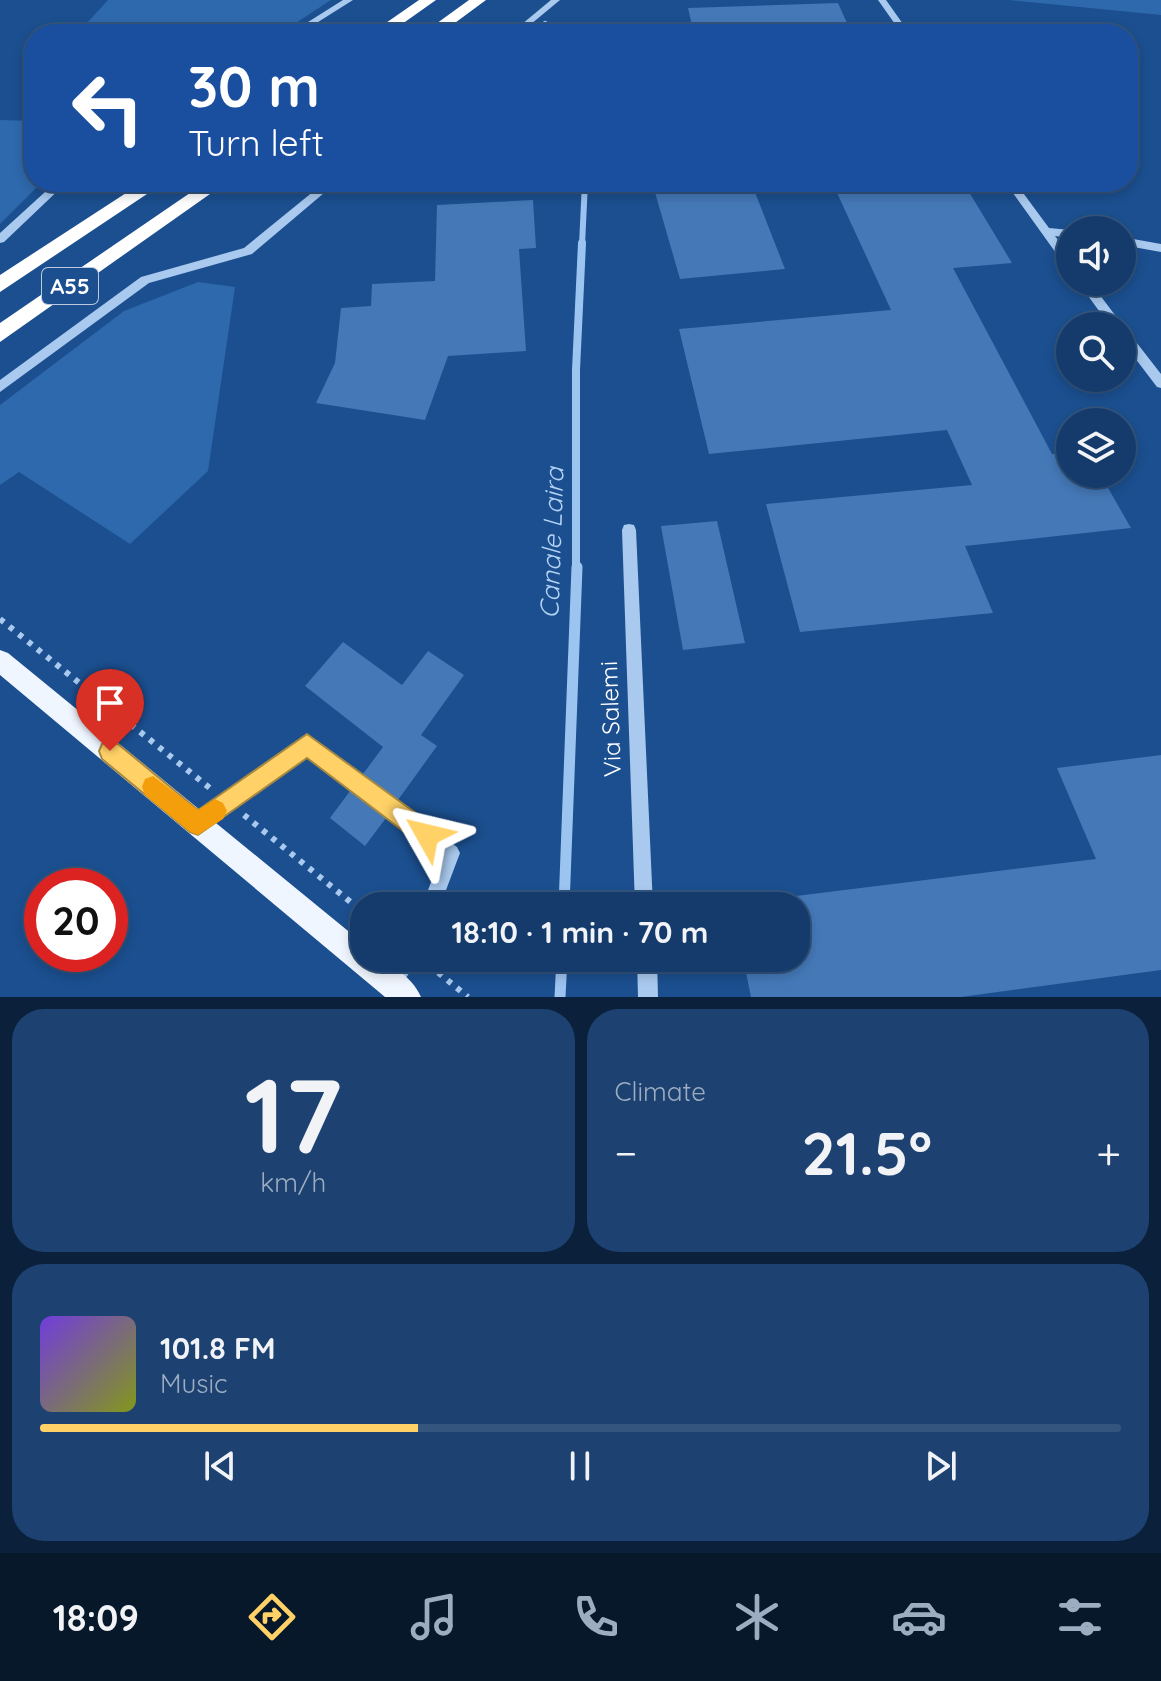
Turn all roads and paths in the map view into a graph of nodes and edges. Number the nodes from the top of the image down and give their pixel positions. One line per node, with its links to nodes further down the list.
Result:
1 (349, 0): 6 (street)
2 (429, 0): 7 (highway)
3 (479, 0): 8 (highway)
4 (556, 0): 9 (street)
5 (882, 0): 10 (street)
6 (309, 24)
7 (393, 24)
8 (444, 24)
9 (526, 24)
10 (899, 24)
11 (51, 192): 18 (street)
12 (141, 192): 22 (highway, A55)
13 (204, 192): 23 (highway, A55)
14 (320, 192): 26 (street)
15 (1017, 192): 16 (street)
16 (1045, 231): 17 (street); 20 (street)
17 (1056, 232)
18 (0, 239)
19 (1136, 244): 21 (street)
20 (1056, 246)
21 (1161, 248)
22 (0, 285)
23 (0, 334)
24 (1136, 350): 25 (street)
25 (1161, 383)
26 (0, 387)
27 (629, 530): 33 (street, Via Salemi)
28 (0, 619): 30 (path)
29 (0, 661): 31 (main road)
30 (227, 802): 31 (street); 32 (street); 34 (path)
31 (198, 824): 37 (main road)
32 (436, 892)
33 (643, 892)
34 (350, 902)
35 (437, 972): 38 (path)
36 (647, 972): 39 (street)
37 (399, 990)
38 (468, 997)
39 (648, 997)

